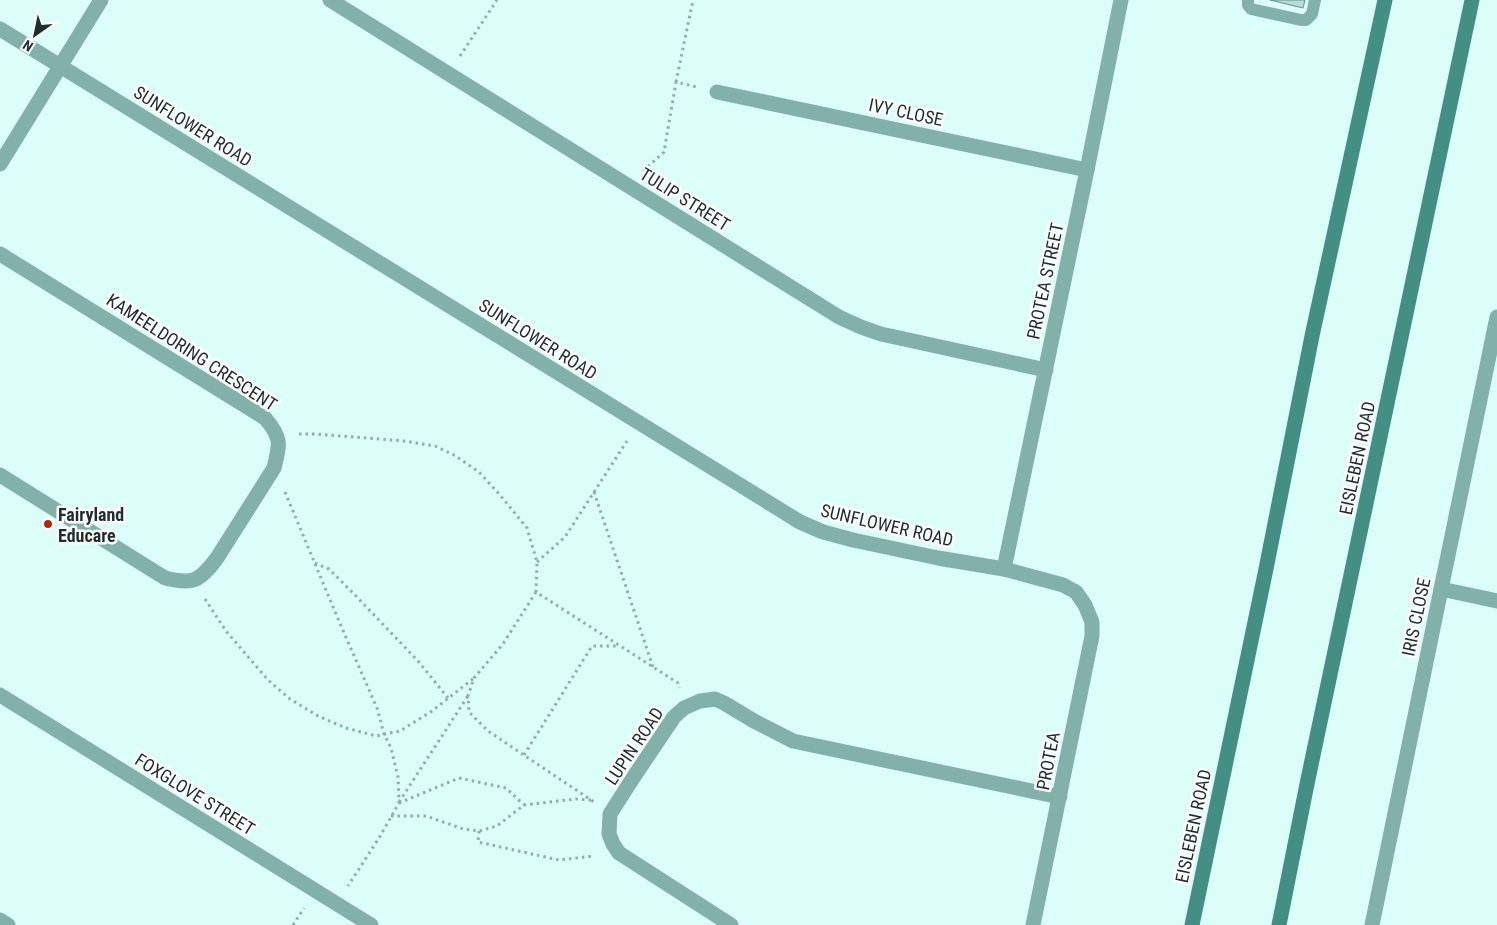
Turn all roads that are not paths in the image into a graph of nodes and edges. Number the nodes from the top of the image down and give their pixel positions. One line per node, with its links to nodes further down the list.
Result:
1 (101, 0): 9 (street)
2 (330, 0): 15 (street, TULIP STREET)
3 (1121, 0): 12 (street, PROTEA STREET)
4 (1248, 0): 5 (lane)
5 (1315, 0)
6 (1385, 0): 28 (main road, EISLEBEN ROAD)
7 (1472, 0): 29 (main road, EISLEBEN ROAD)
8 (0, 28): 9 (street, SUNFLOWER ROAD)
9 (60, 66): 11 (street); 17 (street, SUNFLOWER ROAD)
10 (717, 92): 12 (street, IVY CLOSE)
11 (0, 164)
12 (1087, 170): 15 (street, PROTEA STREET)
13 (0, 254): 16 (street, KAMEELDORING CRESCENT)
14 (1497, 317): 18 (street, IRIS CLOSE)
15 (1046, 370): 17 (street, PROTEA STREET)
16 (0, 475)
17 (1004, 570): 20 (street, SUNFLOWER ROAD)
18 (1441, 589): 19 (street); 30 (street, IRIS CLOSE)
19 (1497, 601)
20 (1086, 604): 22 (street, PROTEA)
21 (0, 695): 25 (street, FOXGLOVE STREET)
22 (1060, 797): 26 (street, LUPIN ROAD); 27 (street, PROTEA)
23 (0, 920): 24 (street)
24 (8, 925)
25 (371, 925)
26 (732, 925)
27 (1033, 925)
28 (1192, 925)
29 (1279, 925)
30 (1372, 925)

